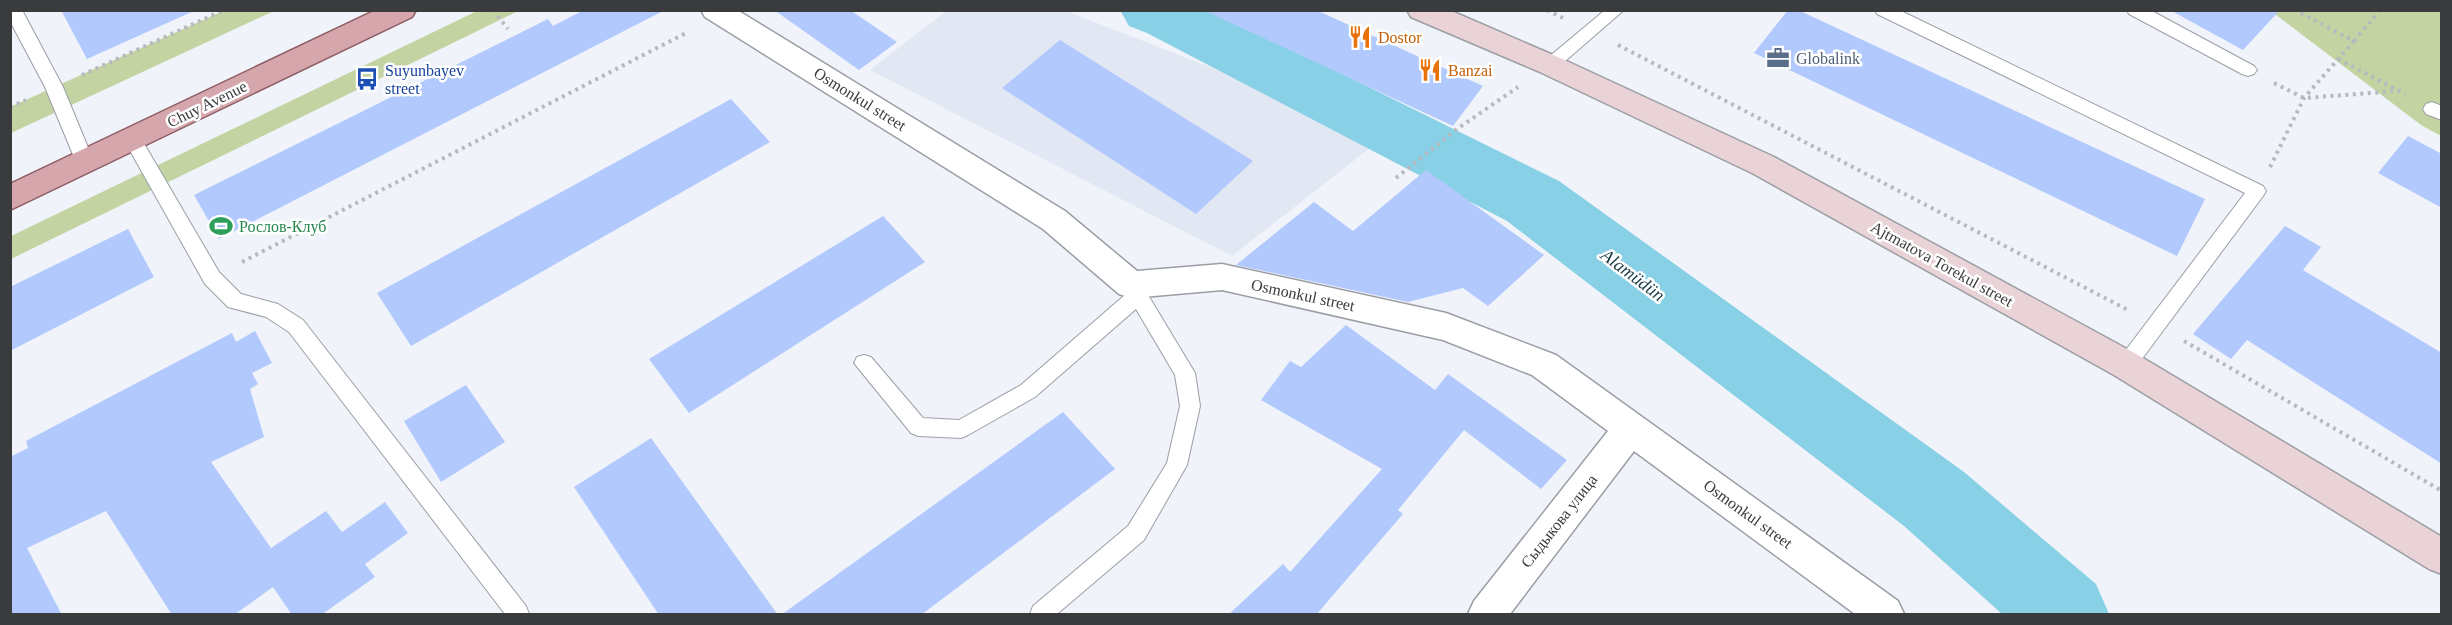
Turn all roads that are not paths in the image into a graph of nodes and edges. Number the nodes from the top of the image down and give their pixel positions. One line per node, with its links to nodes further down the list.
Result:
1 (13, 10): 11 (lane)
2 (402, 10): 10 (main road, Chuy Avenue)
3 (1421, 10): 8 (street, Ajtmatova Torekul street)
4 (1616, 10): 8 (lane)
5 (1883, 10): 15 (lane)
6 (2135, 10): 9 (lane)
7 (719, 12): 13 (street, Osmonkul street)
8 (1550, 65): 15 (street, Ajtmatova Torekul street)
9 (2248, 70)
10 (133, 140): 11 (main road, Chuy Avenue); 18 (lane)
11 (85, 162): 12 (main road, Chuy Avenue)
12 (10, 198)
13 (1135, 291): 14 (lane); 16 (street, Osmonkul street); 19 (lane)
14 (864, 363)
15 (2126, 365): 17 (street, Ajtmatova Torekul street)
16 (1631, 428): 20 (street, Сыдыкова улица); 21 (street, Osmonkul street)
17 (2442, 557)
18 (518, 615)
19 (1041, 615)
20 (1487, 615)
21 (1885, 615)

